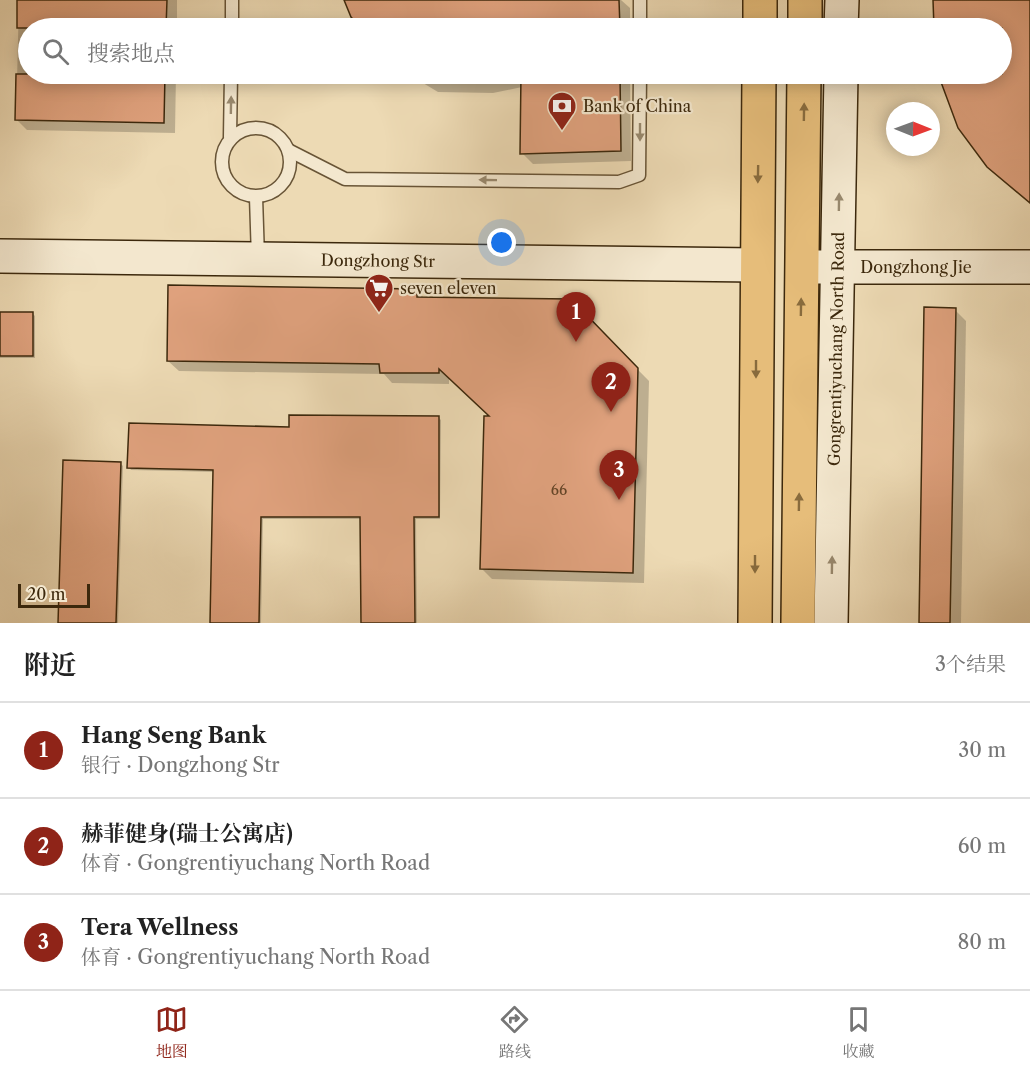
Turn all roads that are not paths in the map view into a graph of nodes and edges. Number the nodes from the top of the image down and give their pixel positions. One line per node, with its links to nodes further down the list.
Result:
1 (232, 0): 6 (lane)
2 (640, 0): 7 (lane)
3 (760, 0): 8 (main road)
4 (805, 0): 9 (main road)
5 (842, 0): 10 (street)
6 (232, 18)
7 (640, 18)
8 (760, 18)
9 (805, 18)
10 (841, 18)
11 (231, 84): 16 (lane, one-way to 11)
12 (640, 84): 17 (lane, one-way to 17)
13 (759, 84): 21 (main road, one-way to 21)
14 (804, 84): 22 (main road, Gongrentiyuchang North Road, one-way to 14)
15 (841, 84): 24 (street, Gongrentiyuchang North Road, one-way to 15)
16 (230, 137): 17 (lane); 18 (lane)
17 (290, 151): 18 (lane)
18 (256, 197): 20 (lane)
19 (0, 256): 20 (street, Dongzhong Str)
20 (258, 259): 21 (street, Dongzhong Str)
21 (756, 265): 25 (main road, one-way to 25)
22 (802, 267): 24 (street, Dongzhong Jie); 26 (main road, Gongrentiyuchang North Road, one-way to 22)
23 (1030, 267): 24 (street, Dongzhong Jie)
24 (838, 268): 27 (street, Gongrentiyuchang North Road, one-way to 24)
25 (755, 623)
26 (798, 623)
27 (831, 623)

